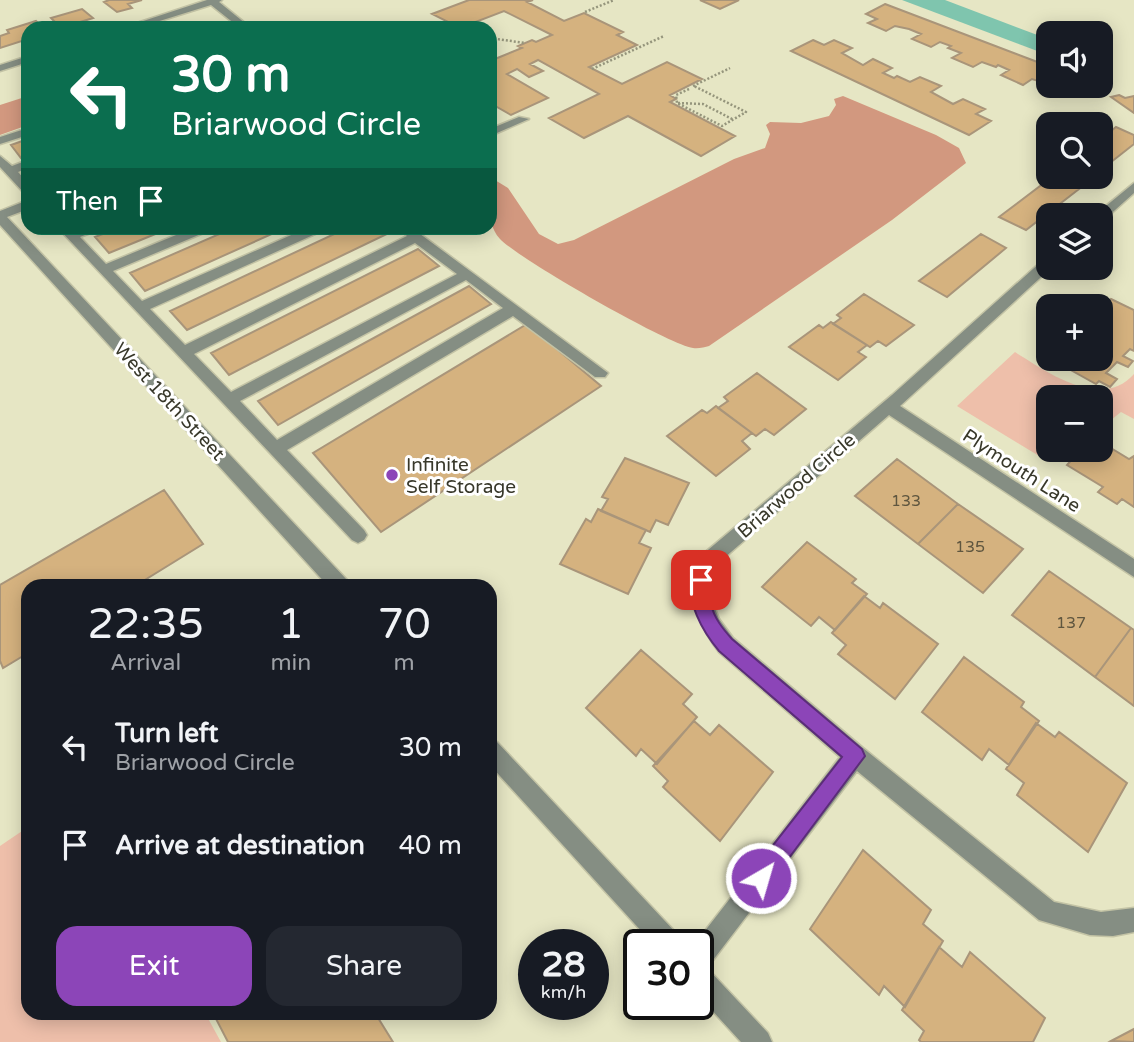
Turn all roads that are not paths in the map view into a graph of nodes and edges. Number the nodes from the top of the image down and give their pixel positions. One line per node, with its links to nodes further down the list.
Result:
1 (213, 1): 2 (street); 3 (street)
2 (149, 21)
3 (237, 21)
4 (21, 61): 5 (street)
5 (0, 68)
6 (523, 118): 7 (street)
7 (497, 130)
8 (21, 134): 9 (street)
9 (0, 141)
10 (0, 160): 12 (street)
11 (21, 167): 12 (street)
12 (10, 171): 13 (street)
13 (21, 183)
14 (1134, 187): 15 (street)
15 (1113, 205)
16 (21, 207): 17 (street)
17 (0, 216): 35 (street, West 18th Street)
18 (72, 235): 23 (street)
19 (186, 235): 23 (street)
20 (302, 235): 26 (street)
21 (413, 235): 22 (street)
22 (416, 237): 24 (street); 28 (street)
23 (104, 270): 26 (street)
24 (467, 274): 27 (street); 30 (street)
25 (1036, 274): 31 (street, Briarwood Circle)
26 (140, 308): 28 (street)
27 (513, 309): 29 (street); 32 (street)
28 (183, 353): 30 (street)
29 (600, 373)
30 (229, 400): 32 (street)
31 (888, 406): 34 (street, Plymouth Lane); 36 (street, Briarwood Circle)
32 (276, 449): 33 (street)
33 (358, 535)
34 (1134, 569)
35 (334, 579)
36 (855, 756): 38 (street, Briarwood Circle); 40 (street)
37 (497, 757): 39 (street)
38 (1134, 920)
39 (655, 929)
40 (714, 939)
41 (714, 993): 42 (street)
42 (759, 1042)

